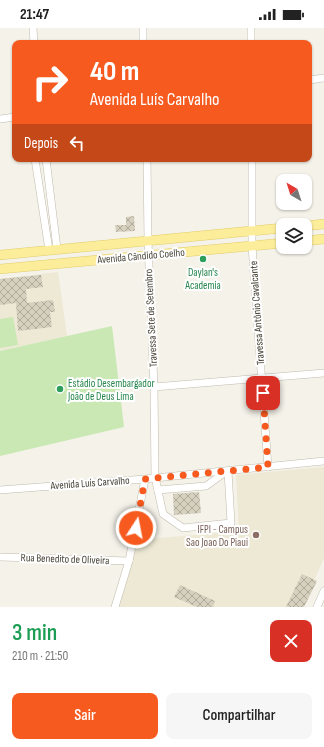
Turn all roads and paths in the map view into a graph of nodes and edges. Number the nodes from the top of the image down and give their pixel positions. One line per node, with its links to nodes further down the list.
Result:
1 (34, 28): 4 (street)
2 (142, 28): 5 (street)
3 (251, 28): 6 (street)
4 (34, 40)
5 (143, 40)
6 (251, 40)
7 (324, 78): 8 (street)
8 (312, 80)
9 (12, 117): 10 (street)
10 (0, 119)
11 (36, 162): 16 (street)
12 (46, 162): 15 (street)
13 (147, 162): 23 (street, Travessa Sete de Setembro)
14 (252, 162): 20 (street, Travessa Antônio Cavalcante)
15 (48, 176): 16 (street); 26 (street)
16 (37, 177): 26 (street)
17 (324, 224): 18 (main road)
18 (312, 225)
19 (276, 229): 20 (main road, Avenida Cândido Coelho)
20 (252, 231): 23 (main road, Avenida Cândido Coelho); 25 (street, Travessa Antônio Cavalcante)
21 (324, 239): 22 (main road)
22 (312, 240)
23 (148, 241): 26 (main road, Avenida Cândido Coelho); 28 (street, Travessa Sete de Setembro)
24 (276, 244): 25 (main road, Avenida Cândido Coelho)
25 (252, 246): 28 (main road, Avenida Cândido Coelho); 31 (street, Travessa Antônio Cavalcante)
26 (53, 249): 27 (main road, Avenida Cândido Coelho)
27 (0, 255)
28 (149, 256): 29 (main road, Avenida Cândido Coelho); 32 (street, Travessa Sete de Setembro)
29 (0, 269)
30 (324, 373): 31 (street)
31 (262, 379): 32 (street); 34 (street, Travessa Antônio Cavalcante)
32 (154, 387): 36 (street, Travessa Sete de Setembro)
33 (324, 461): 34 (street, Avenida Luís Carvalho)
34 (268, 467): 35 (street, Avenida Luís Carvalho)
35 (228, 471): 36 (street, Avenida Luís Carvalho); 39 (street); 39 (street, Travessa Sete de Setembro)
36 (155, 477): 37 (street, Avenida Luís Carvalho); 39 (street, Travessa Sete de Setembro)
37 (145, 479): 38 (street, Avenida Luís Carvalho); 41 (street)
38 (0, 490)
39 (158, 490)
40 (0, 557): 41 (street, Rua Benedito de Oliveira)
41 (129, 561): 43 (street)
42 (324, 591): 44 (street)
43 (115, 607)
44 (317, 607)

